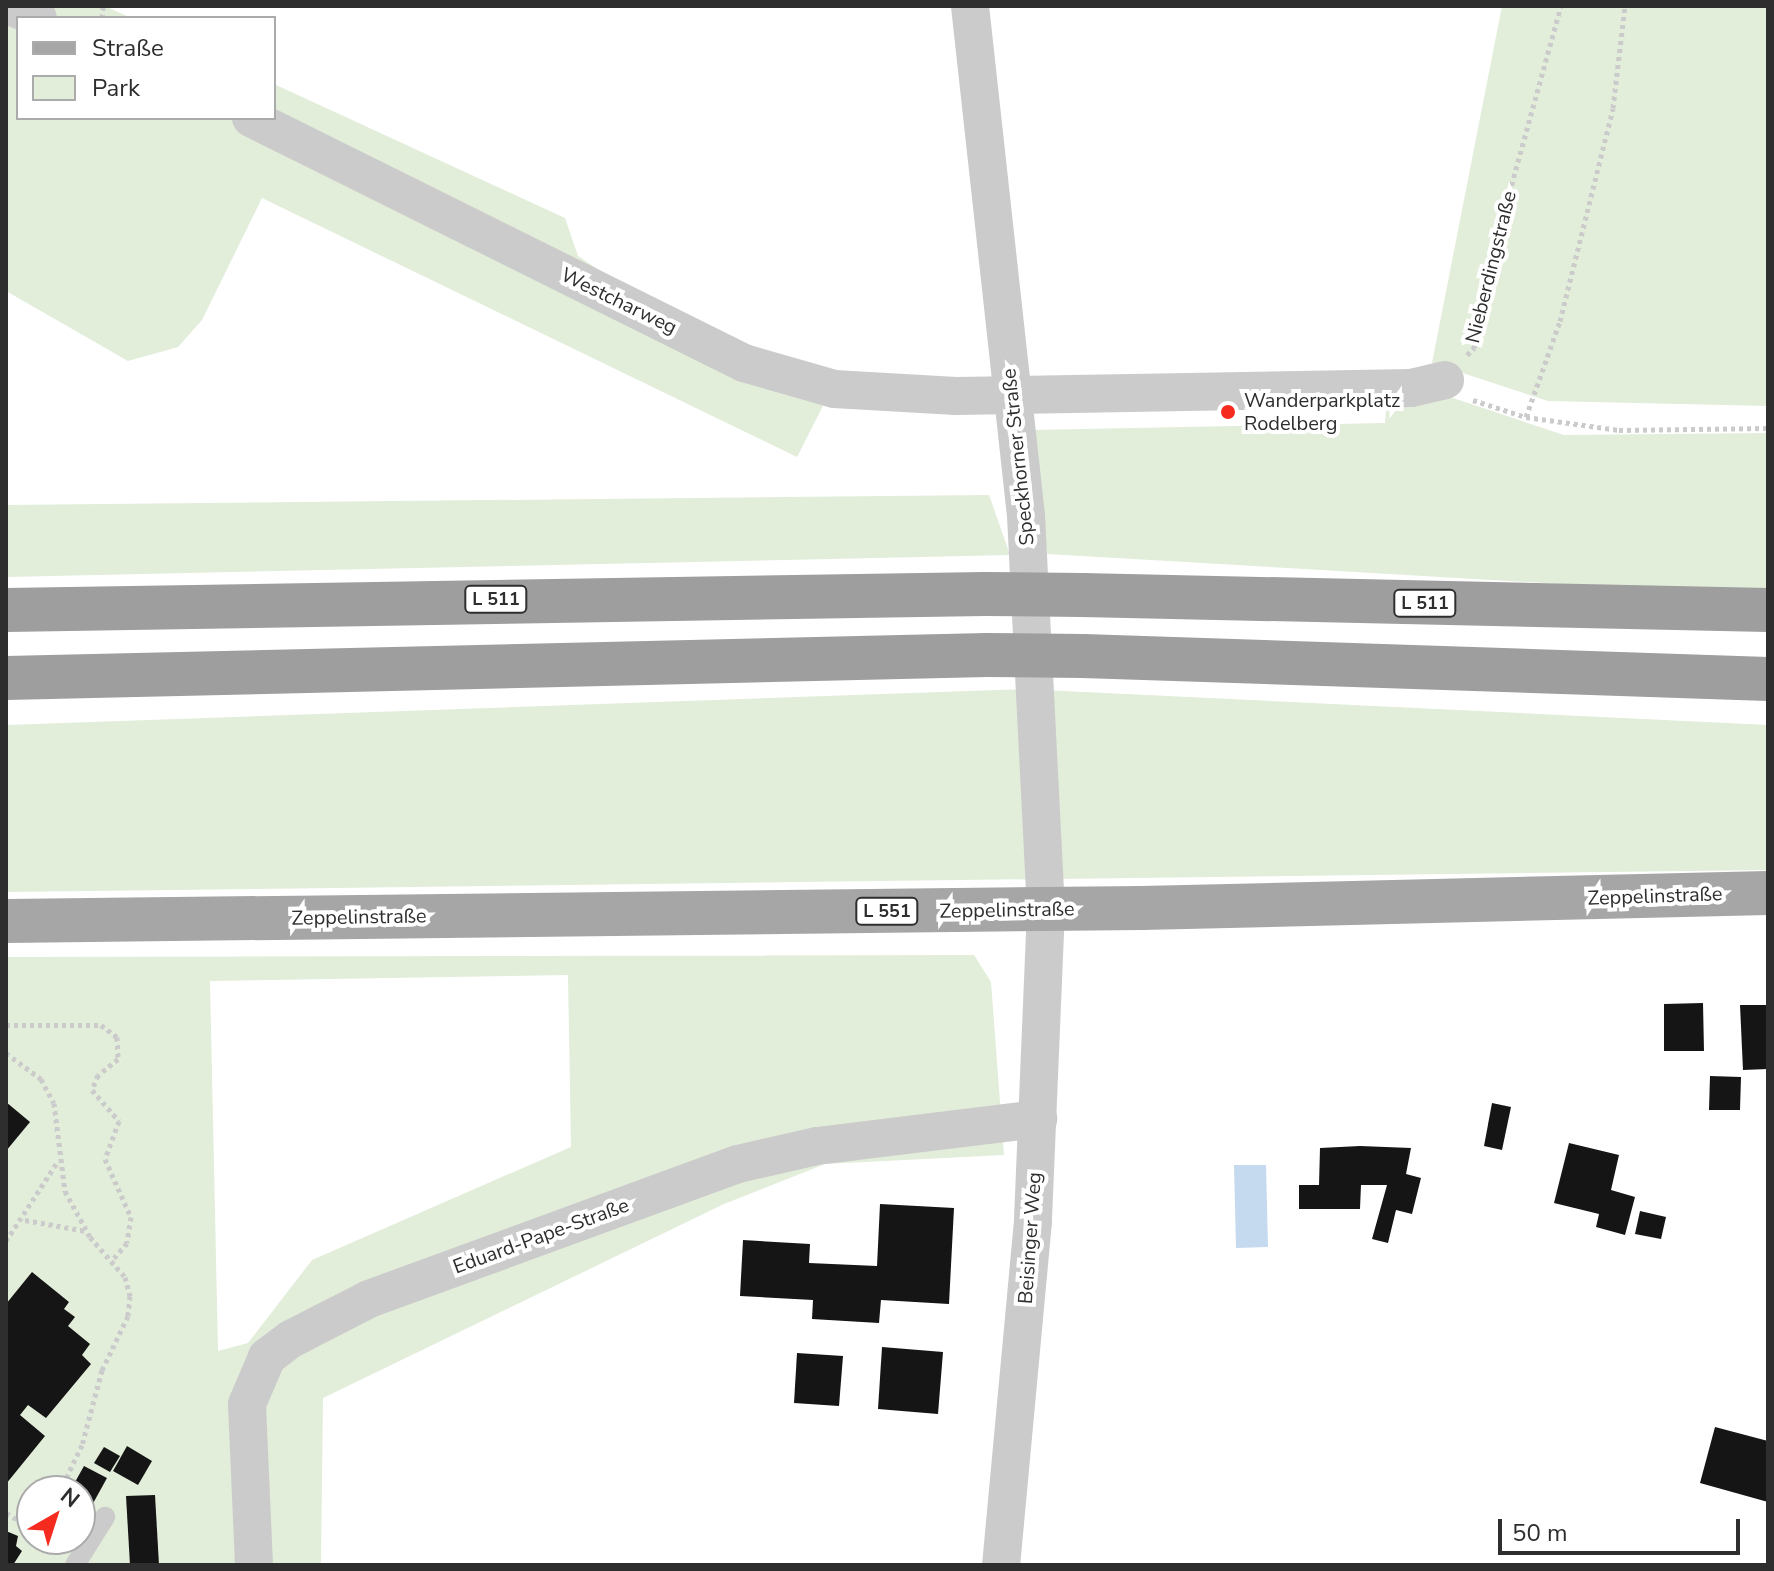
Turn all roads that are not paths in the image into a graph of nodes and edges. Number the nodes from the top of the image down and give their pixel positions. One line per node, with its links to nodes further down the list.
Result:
1 (9, 6): 3 (street)
2 (970, 6): 6 (street, Speckhorner Straße)
3 (33, 16)
4 (255, 120): 6 (street, Westcharweg)
5 (1445, 380): 6 (street)
6 (1012, 393): 12 (street, Speckhorner Straße)
7 (6, 610): 8 (highway, L 511, bridge)
8 (1768, 610)
9 (6, 678): 10 (highway, bridge)
10 (1768, 679)
11 (1768, 893): 12 (main road, Zeppelinstraße / L 551)
12 (1046, 909): 13 (main road, Zeppelinstraße / L 551); 14 (street, Beisinger Weg)
13 (6, 921)
14 (1038, 1119): 17 (street, Eduard-Pape-Straße); 18 (street, Beisinger Weg)
15 (105, 1517): 16 (lane)
16 (75, 1565)
17 (254, 1565)
18 (1001, 1565)

